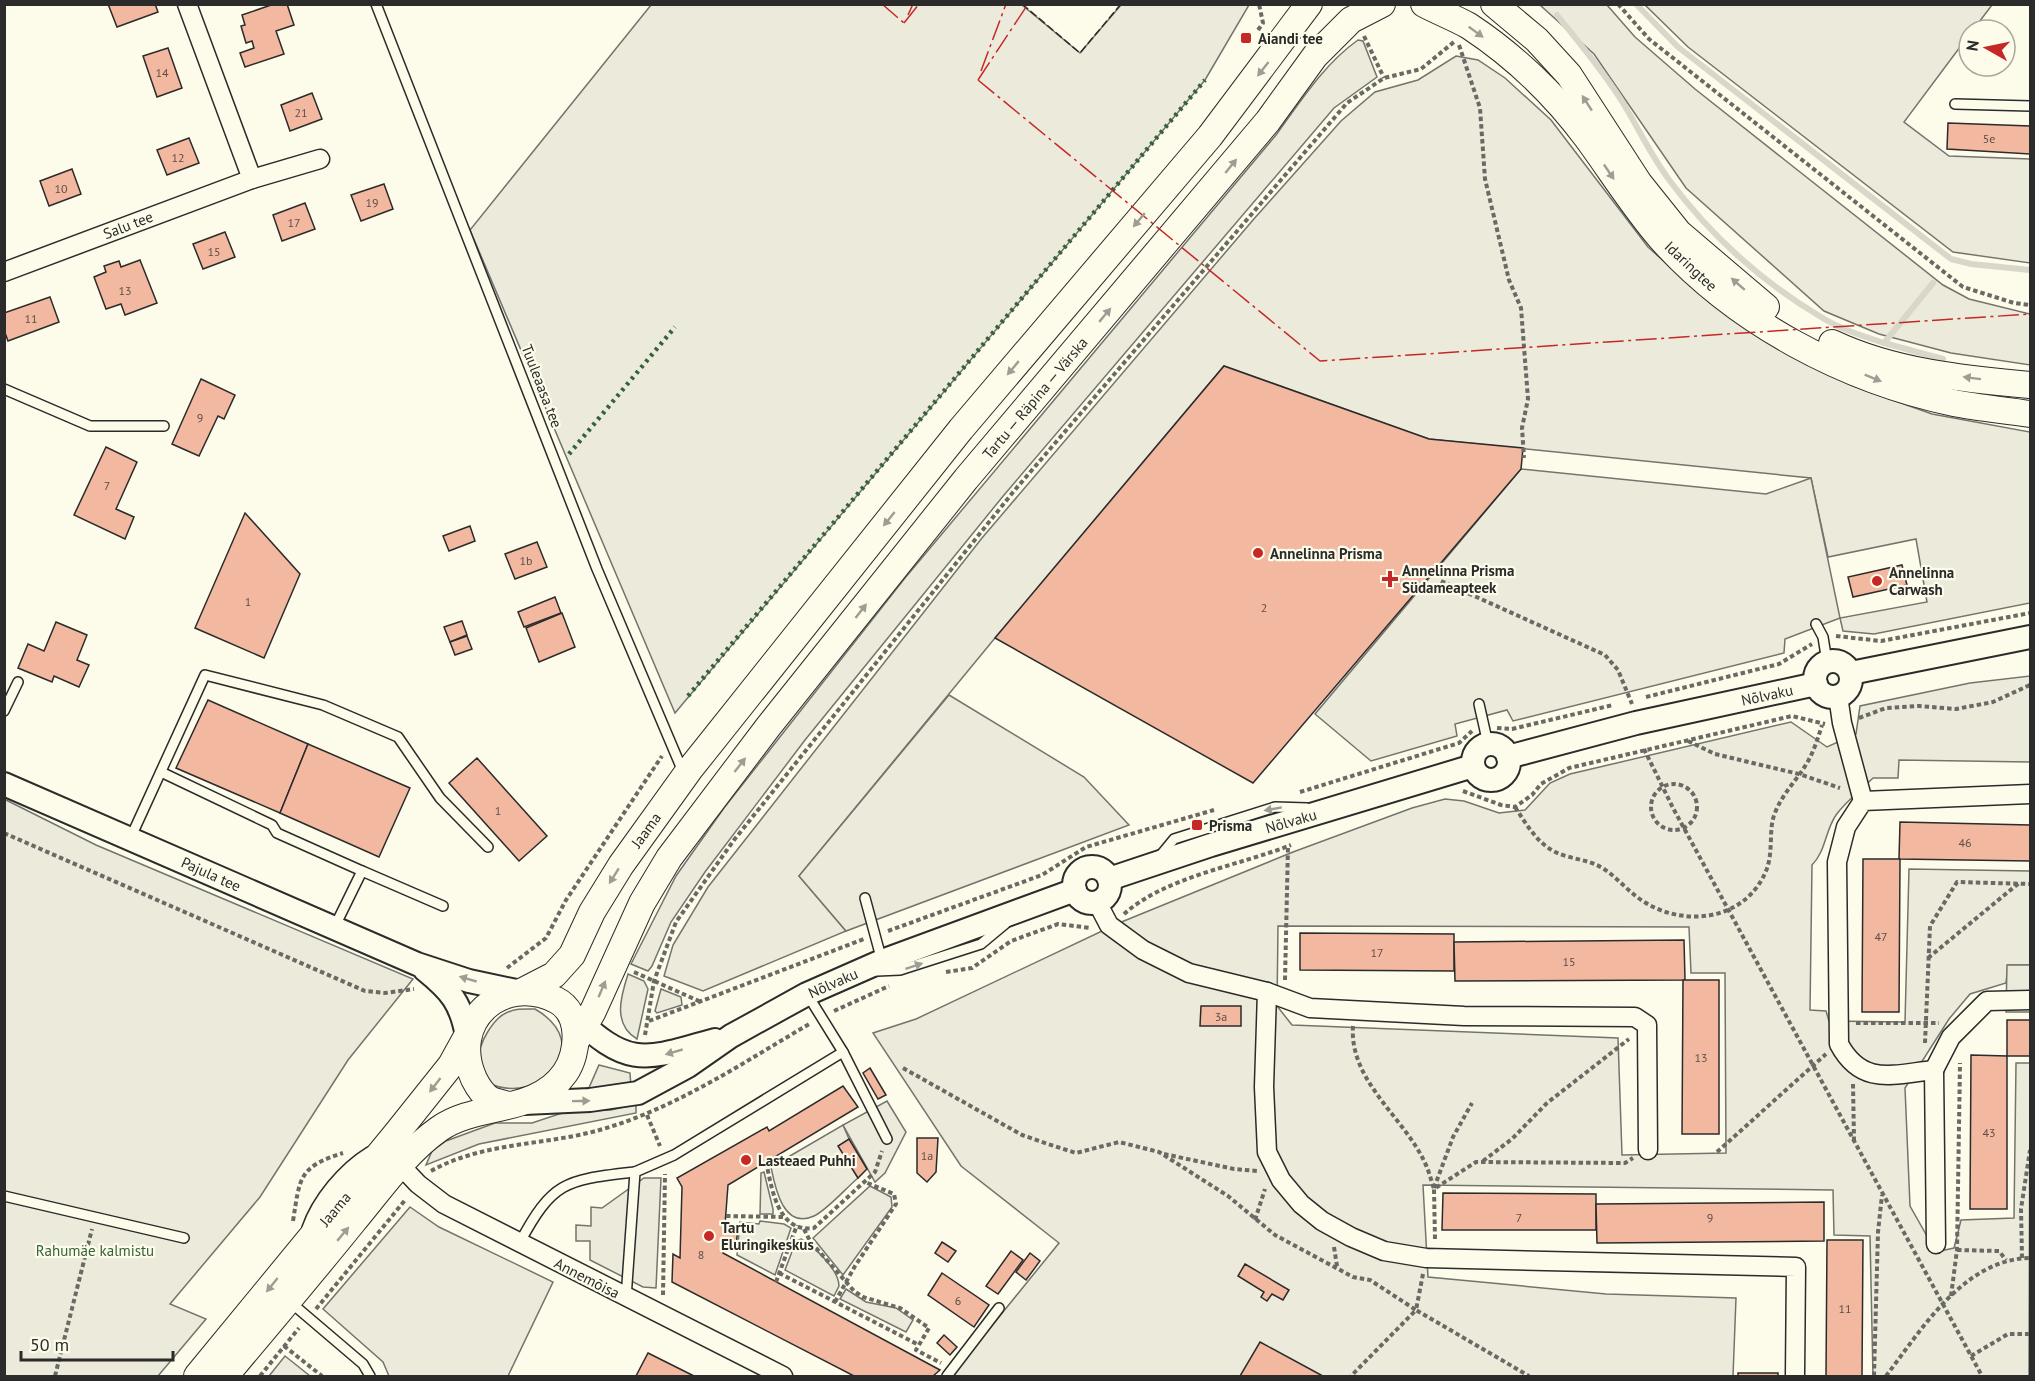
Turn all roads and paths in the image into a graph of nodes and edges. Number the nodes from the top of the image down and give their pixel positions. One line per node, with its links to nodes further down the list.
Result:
1 (187, 4): 15 (street)
2 (376, 4): 38 (lane, Tuuleaasa tee)
3 (1259, 4): 10 (path)
4 (1309, 4): 45 (main road, one-way to 45)
5 (1382, 4): 90 (main road, Tartu — Räpina — Värska, one-way to 5)
6 (1424, 4): 20 (main road, Idaringtee, one-way to 20)
7 (1494, 4): 18 (main road, Idaringtee, one-way to 7)
8 (1618, 4): 17 (path)
9 (1364, 36): 11 (path)
10 (1253, 38)
11 (1384, 78): 22 (path); 77 (path)
12 (1955, 104): 13 (lane)
13 (2031, 106)
14 (320, 159): 15 (street, Salu tee)
15 (252, 179): 16 (street, Salu tee)
16 (4, 272)
17 (2031, 305)
18 (2031, 385)
19 (4, 389): 21 (lane)
20 (2031, 414)
21 (164, 426)
22 (1524, 458)
23 (1440, 581): 32 (path)
24 (1816, 624): 26 (lane)
25 (2031, 638): 27 (street)
26 (1827, 662): 27 (street); 29 (street)
27 (1851, 673): 31 (street)
28 (18, 682): 34 (lane)
29 (1816, 684): 31 (street); 41 (street, Nõlvaku)
30 (2031, 685): 36 (path)
31 (1838, 696): 36 (street)
32 (1631, 701)
33 (1479, 704): 39 (lane)
34 (4, 711)
35 (1822, 723): 36 (path); 37 (path); 44 (path)
36 (1842, 723): 50 (street)
37 (1687, 741): 40 (path); 44 (path)
38 (670, 743): 45 (lane, Tuuleaasa tee); 76 (path)
39 (1488, 744): 41 (street); 42 (street)
40 (1644, 750): 47 (path); 51 (path)
41 (1508, 757): 42 (street)
42 (1473, 766): 59 (street, Nõlvaku)
43 (161, 772): 54 (lane); 57 (lane); 58 (lane)
44 (1799, 774): 50 (path); 67 (path)
45 (685, 777): 79 (main road, Jaama, one-way to 79)
46 (4, 784): 54 (street, Pajula tee)
47 (1663, 787): 52 (path); 52 (path); 52 (path)
48 (1458, 790): 51 (path)
49 (2031, 794): 50 (street)
50 (1862, 795): 87 (street)
51 (1515, 807): 67 (path)
52 (1684, 828): 67 (path)
53 (4, 833): 78 (path)
54 (130, 839): 70 (street, Pajula tee)
55 (1298, 842): 56 (path)
56 (1288, 846): 69 (path); 82 (path)
57 (488, 847)
58 (362, 871): 65 (lane); 70 (lane)
59 (1109, 879): 62 (street); 64 (street)
60 (2019, 883): 61 (path); 71 (path); 71 (path)
61 (2031, 884)
62 (1075, 890): 64 (street); 66 (street, Nõlvaku)
63 (865, 898): 72 (lane)
64 (1098, 904): 69 (street)
65 (443, 906)
66 (1024, 908): 72 (street, Nõlvaku); 75 (lane, one-way to 66)
67 (1729, 911): 97 (path)
68 (1058, 924): 69 (path)
69 (1109, 925): 80 (street)
70 (334, 928): 73 (street, Pajula tee)
71 (1928, 959): 86 (path)
72 (882, 961): 75 (street, Nõlvaku)
73 (417, 964): 79 (street, one-way to 73); 91 (street)
74 (629, 970): 77 (path)
75 (857, 972): 81 (street, Nõlvaku)
76 (500, 973)
77 (654, 981): 84 (path); 95 (path)
78 (416, 989)
79 (521, 992): 90 (main road); 91 (main road)
80 (1267, 992): 82 (street); 129 (street)
81 (807, 994): 92 (street, Nõlvaku); 94 (lane)
82 (1285, 998): 85 (street)
83 (2031, 999): 88 (street)
84 (702, 1002)
85 (1354, 1010): 89 (street); 117 (path)
86 (1926, 1023): 87 (path); 88 (path); 100 (path)
87 (1837, 1024): 93 (street)
88 (1964, 1024): 100 (street)
89 (1647, 1025): 106 (street); 112 (path)
90 (576, 1026): 95 (street, Nõlvaku); 103 (main road)
91 (467, 1036): 103 (main road); 150 (main road, Jaama, one-way to 150)
92 (731, 1036): 95 (street, Nõlvaku, one-way to 95); 101 (street, Nõlvaku)
93 (1839, 1044): 97 (path); 98 (street)
94 (843, 1052): 104 (lane); 110 (lane)
95 (638, 1057)
96 (1960, 1061): 128 (path)
97 (1813, 1064): 105 (path); 108 (path)
98 (1853, 1065): 100 (street); 105 (path)
99 (903, 1068): 109 (path)
100 (1929, 1070): 127 (street)
101 (638, 1093): 103 (street, Nõlvaku, one-way to 101); 110 (path)
102 (1472, 1103): 117 (path)
103 (515, 1104): 113 (main road, Jaama)
104 (886, 1139): 116 (path)
105 (1854, 1142): 118 (path)
106 (1648, 1150): 112 (path)
107 (2031, 1150): 130 (path)
108 (1717, 1152)
109 (1160, 1153): 114 (path); 143 (path)
110 (666, 1159): 115 (lane); 141 (path)
111 (766, 1162): 122 (path)
112 (1482, 1162): 117 (path)
113 (400, 1165): 126 (street, Annemõisa); 138 (main road, Jaama, one-way to 113)
114 (1259, 1171)
115 (634, 1172): 126 (lane); 137 (lane)
116 (865, 1182): 124 (path); 135 (path)
117 (1434, 1189): 129 (path)
118 (1882, 1194): 140 (path); 158 (path)
119 (4, 1196): 120 (lane)
120 (95, 1216): 125 (lane); 149 (path)
121 (726, 1216): 122 (path)
122 (783, 1217): 123 (path)
123 (797, 1225): 124 (path); 133 (path)
124 (804, 1229): 135 (path)
125 (184, 1238)
126 (519, 1244): 137 (street, Annemõisa)
127 (1936, 1244)
128 (1958, 1250): 132 (path); 136 (path)
129 (1431, 1258): 143 (path); 157 (street)
130 (2022, 1258): 131 (path); 132 (path)
131 (2031, 1258)
132 (2007, 1260): 136 (path)
133 (779, 1273): 134 (path); 139 (path)
134 (776, 1282)
135 (844, 1283): 139 (path); 145 (path)
136 (1951, 1296): 140 (path)
137 (627, 1298): 154 (street, Annemõisa)
138 (289, 1300): 151 (main road, Jaama); 153 (lane)
139 (835, 1302): 145 (path)
140 (1942, 1302): 147 (path); 159 (path)
141 (662, 1304)
142 (999, 1308): 148 (lane)
143 (1416, 1310): 155 (path); 156 (path)
144 (2031, 1334): 147 (path)
145 (919, 1345): 148 (path)
146 (284, 1346): 152 (path)
147 (1971, 1356): 160 (path)
148 (950, 1373)
149 (55, 1377)
150 (197, 1377)
151 (225, 1377)
152 (322, 1377)
153 (370, 1377)
154 (783, 1377)
155 (1351, 1377)
156 (1529, 1377)
157 (1795, 1377)
158 (1874, 1377)
159 (1886, 1377)
160 (1982, 1377)

